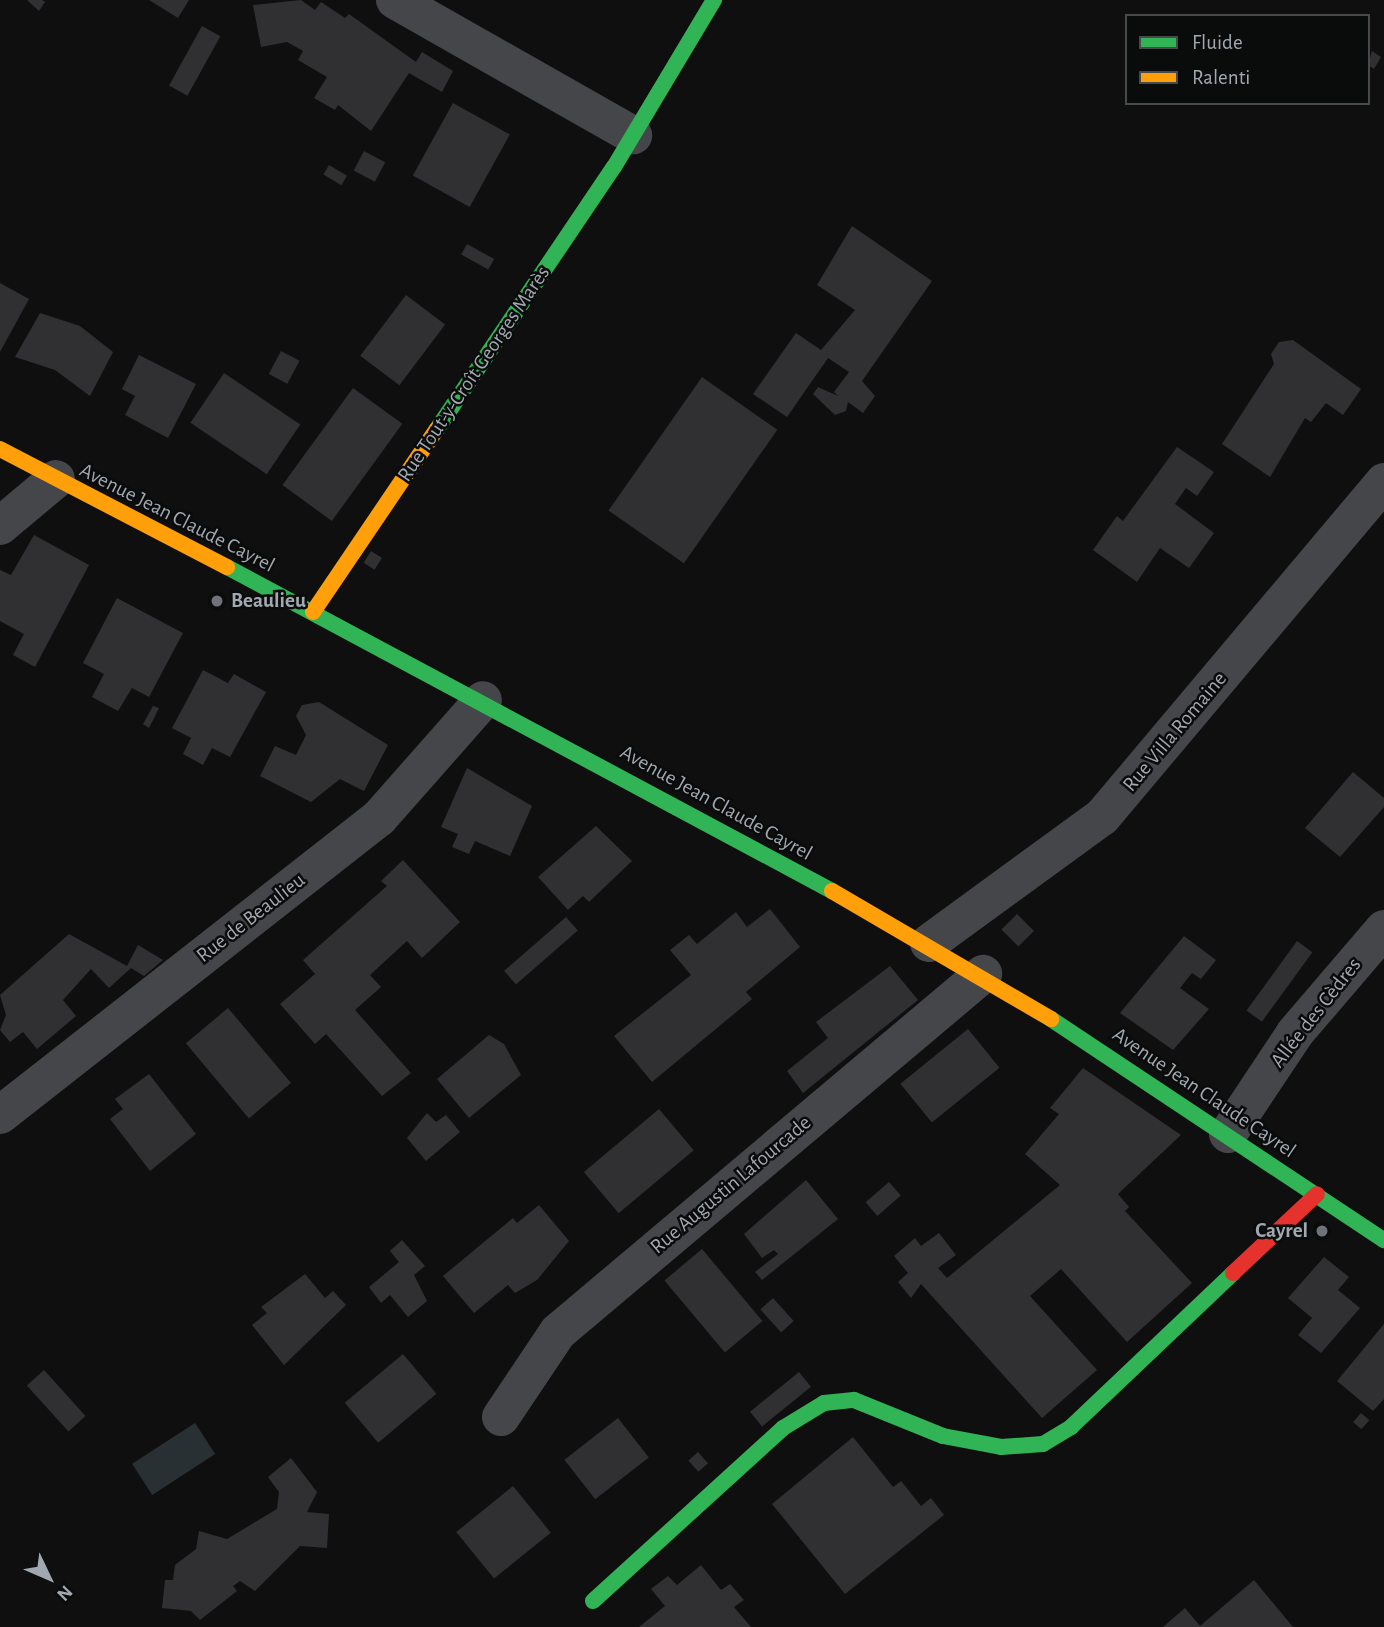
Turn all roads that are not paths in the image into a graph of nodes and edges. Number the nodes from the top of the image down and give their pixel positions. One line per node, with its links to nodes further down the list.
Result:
1 (395, 0): 3 (street)
2 (714, 0): 3 (street, Rue Tout-y-Croît Georges Marès)
3 (633, 135): 8 (street, Rue Tout-y-Croît Georges Marès)
4 (0, 449): 5 (street, Avenue Jean Claude Cayrel)
5 (56, 479): 7 (street); 8 (street, Avenue Jean Claude Cayrel)
6 (1384, 482): 11 (street, Rue Villa Romaine)
7 (0, 526)
8 (313, 611): 9 (street, Avenue Jean Claude Cayrel)
9 (483, 700): 11 (street, Avenue Jean Claude Cayrel); 13 (street, Rue de Beaulieu)
10 (1384, 929): 14 (street, Allée des Cèdres)
11 (929, 943): 12 (street, Avenue Jean Claude Cayrel)
12 (983, 974): 14 (street, Avenue Jean Claude Cayrel); 17 (street, Rue Augustin Lafourcade)
13 (0, 1115)
14 (1228, 1134): 15 (street, Avenue Jean Claude Cayrel)
15 (1317, 1194): 16 (street, Avenue Jean Claude Cayrel); 18 (street)
16 (1384, 1240)
17 (501, 1417)
18 (593, 1601)

